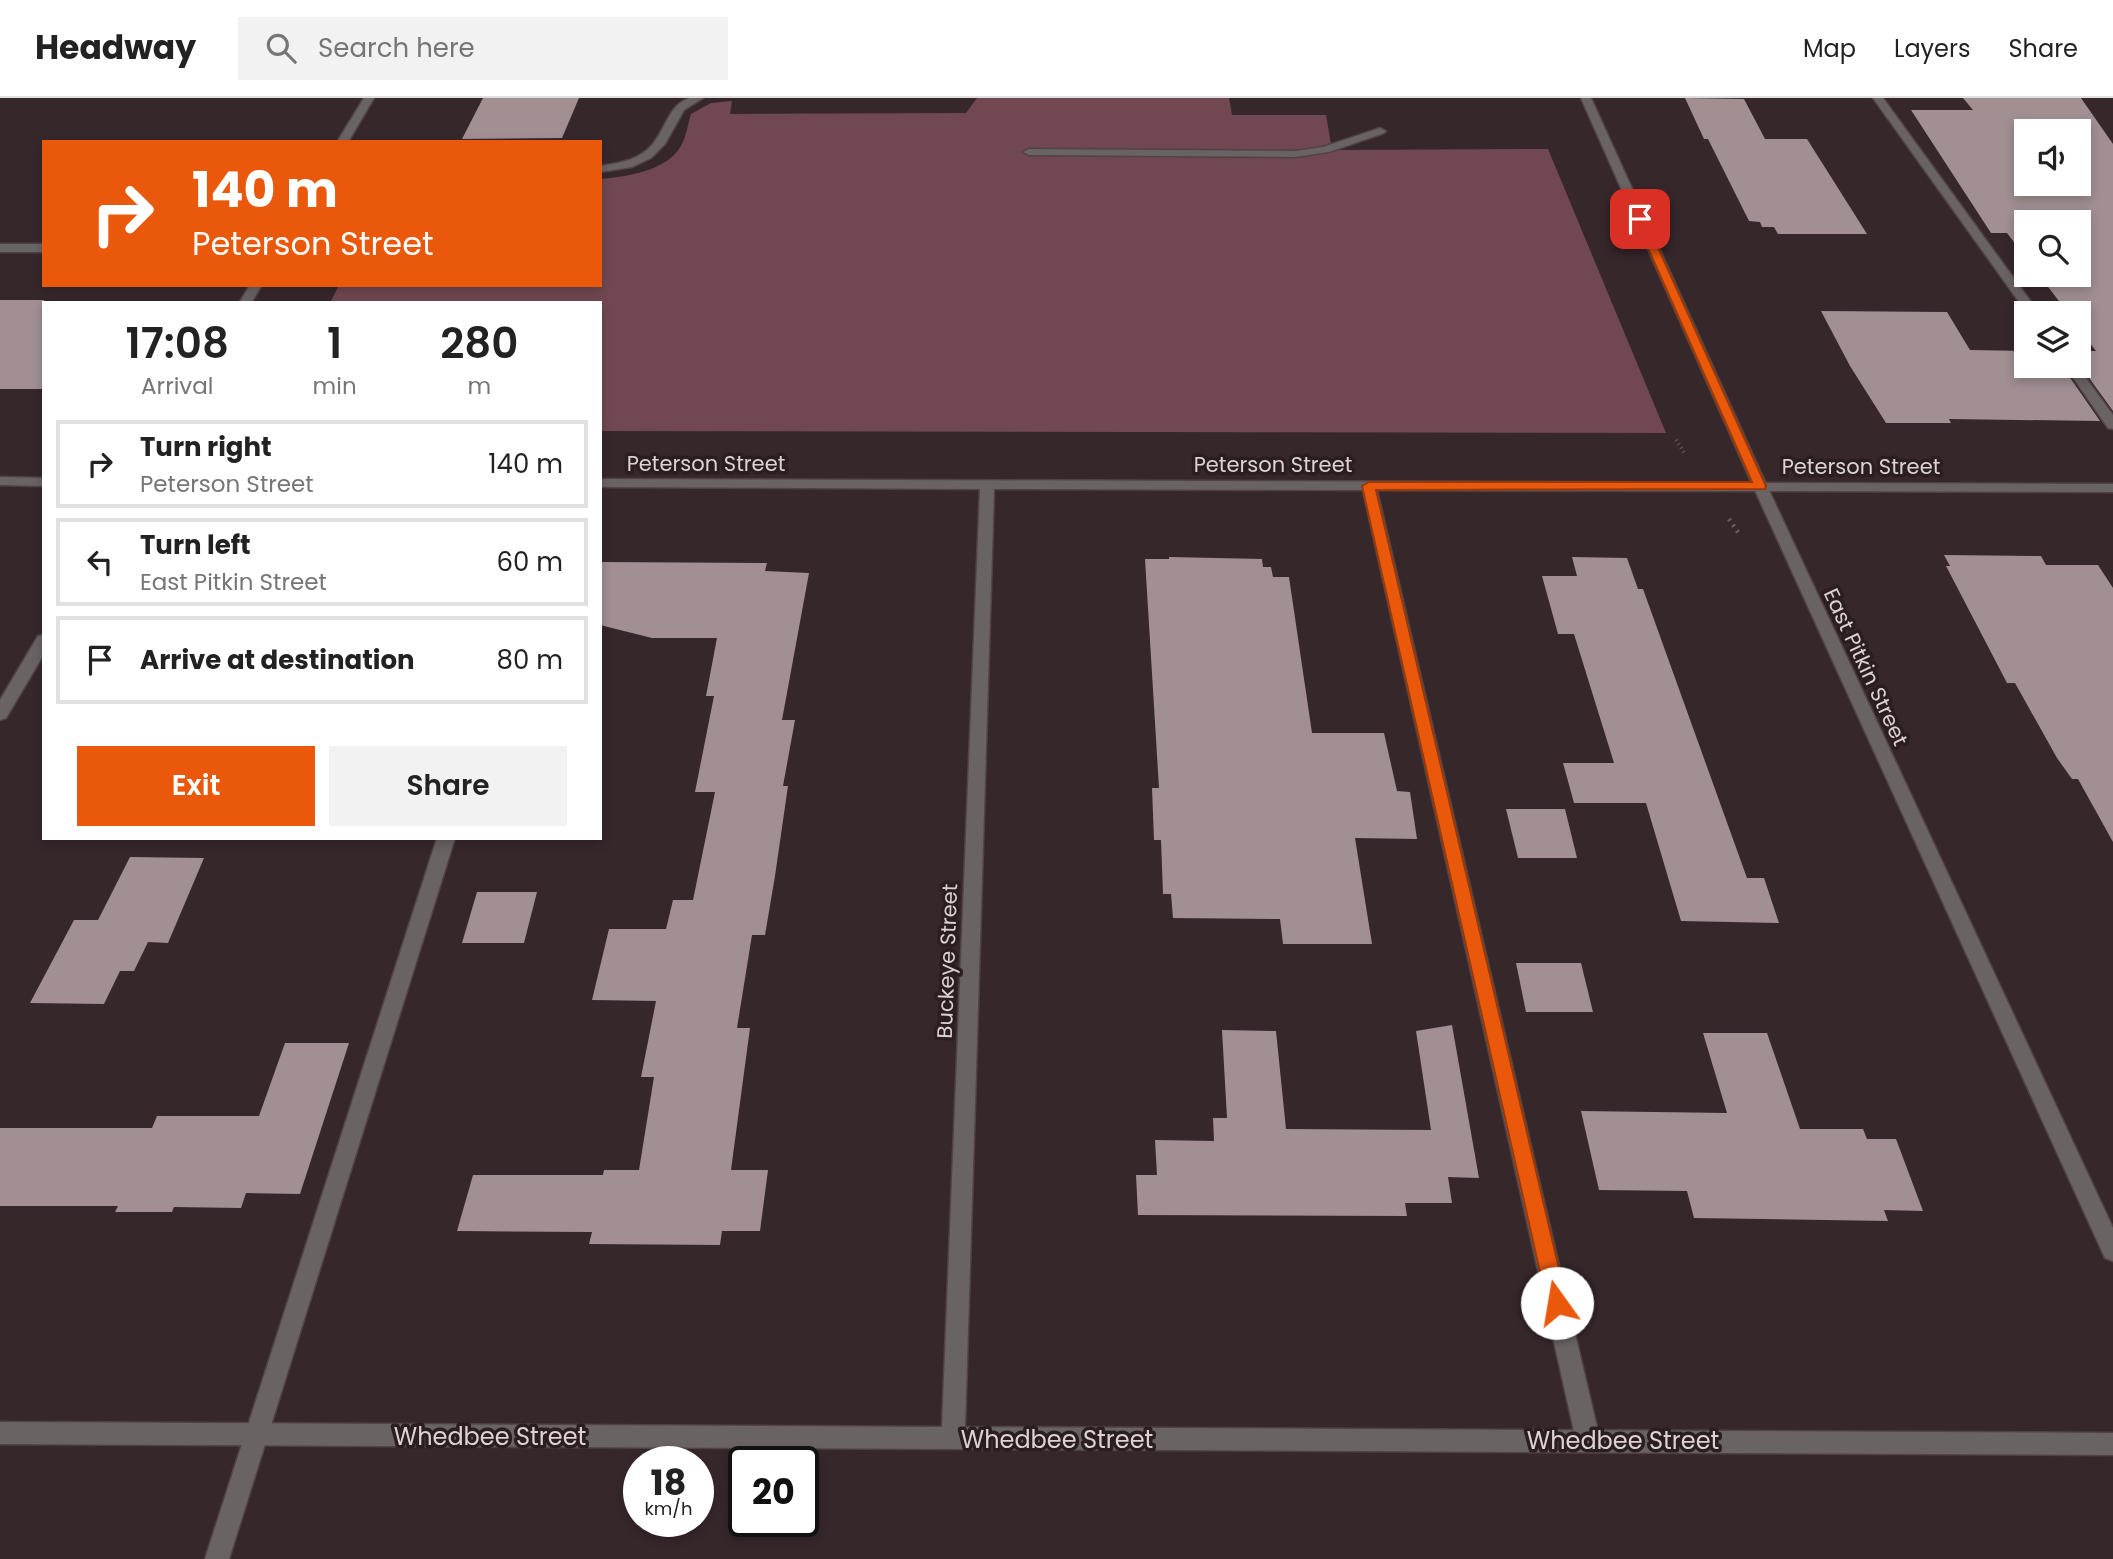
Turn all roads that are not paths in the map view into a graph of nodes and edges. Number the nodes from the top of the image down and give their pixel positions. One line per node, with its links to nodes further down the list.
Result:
1 (369, 98): 6 (street)
2 (698, 98): 8 (street)
3 (1586, 98): 19 (street, East Pitkin Street)
4 (1878, 98): 11 (street)
5 (1380, 131): 7 (street)
6 (343, 140)
7 (1029, 152)
8 (602, 169)
9 (0, 248): 10 (street)
10 (42, 248)
11 (2024, 301)
12 (2080, 378): 13 (street)
13 (2113, 425)
14 (0, 481): 15 (street)
15 (42, 481)
16 (602, 483): 17 (street, Peterson Street)
17 (987, 484): 18 (street, Peterson Street); 27 (street, Buckeye Street)
18 (1369, 486): 19 (street, Peterson Street); 28 (street)
19 (1760, 486): 20 (street, Peterson Street); 24 (street, East Pitkin Street)
20 (2113, 488)
21 (42, 643): 22 (street)
22 (0, 714)
23 (445, 840): 26 (street)
24 (2113, 1251)
25 (0, 1433): 26 (street, Whedbee Street)
26 (258, 1435): 27 (street, Whedbee Street); 30 (street)
27 (953, 1439): 28 (street, Whedbee Street)
28 (1588, 1440): 29 (street, Whedbee Street)
29 (2113, 1444)
30 (217, 1559)

